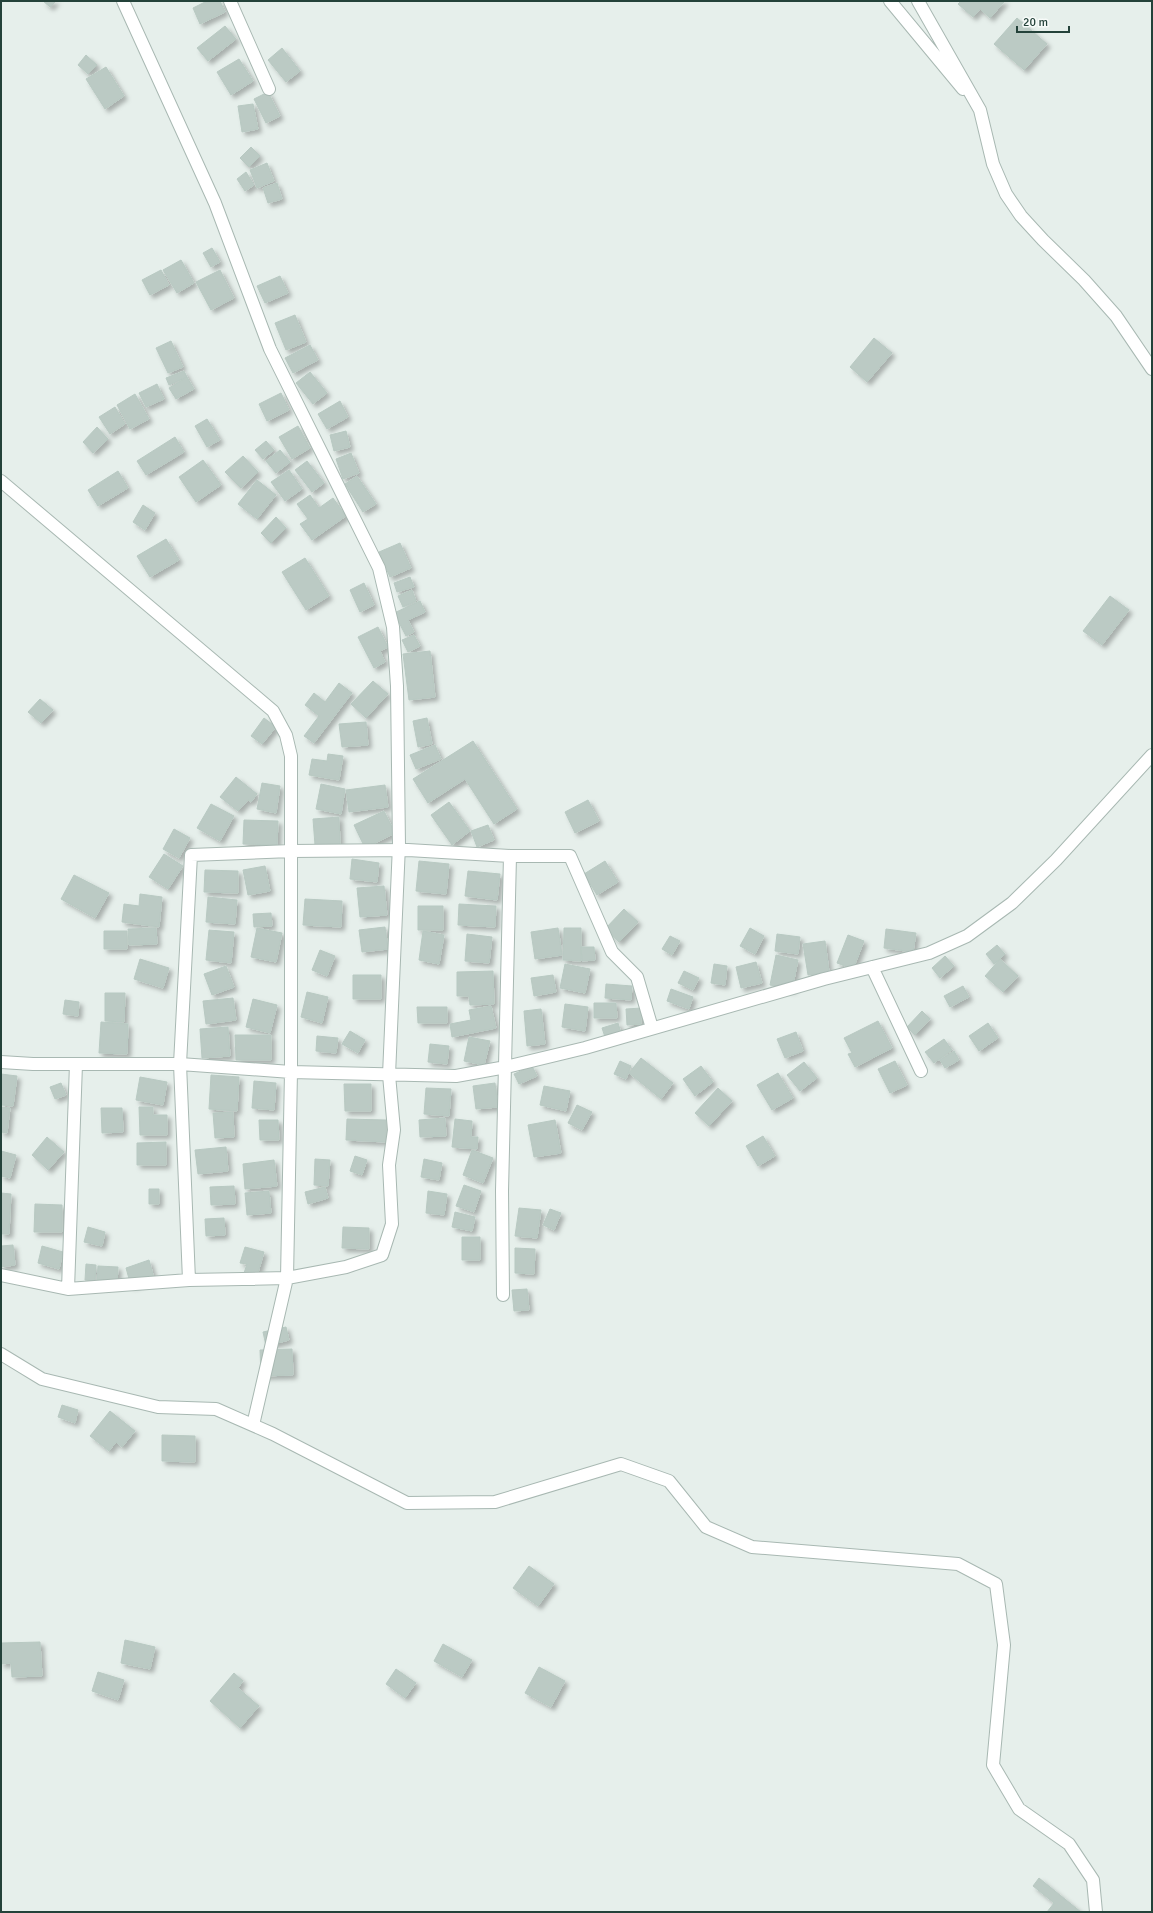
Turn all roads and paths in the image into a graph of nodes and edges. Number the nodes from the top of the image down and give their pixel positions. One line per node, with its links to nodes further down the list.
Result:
1 (123, 1): 12 (street)
2 (230, 1): 6 (street)
3 (890, 1): 5 (street)
4 (918, 1): 7 (street)
5 (952, 77): 7 (street); 8 (street)
6 (269, 89)
7 (971, 92): 8 (street)
8 (980, 110): 9 (street)
9 (1152, 369)
10 (1, 481): 13 (street)
11 (1152, 755): 15 (street)
12 (399, 850): 13 (street); 14 (street); 23 (street)
13 (291, 851): 19 (street); 22 (street)
14 (510, 856): 16 (street); 20 (street)
15 (872, 967): 16 (street); 21 (street)
16 (652, 1028): 20 (street)
17 (1, 1062): 18 (street)
18 (76, 1064): 19 (street); 27 (street)
19 (180, 1064): 22 (street); 26 (street)
20 (506, 1067): 23 (street); 28 (street)
21 (921, 1071)
22 (291, 1072): 23 (street); 25 (street)
23 (389, 1074): 25 (street)
24 (1, 1275): 27 (street)
25 (287, 1278): 26 (street); 30 (street)
26 (189, 1280): 27 (street)
27 (68, 1289)
28 (503, 1295)
29 (1, 1354): 30 (street)
30 (253, 1425): 31 (street)
31 (1096, 1912)

